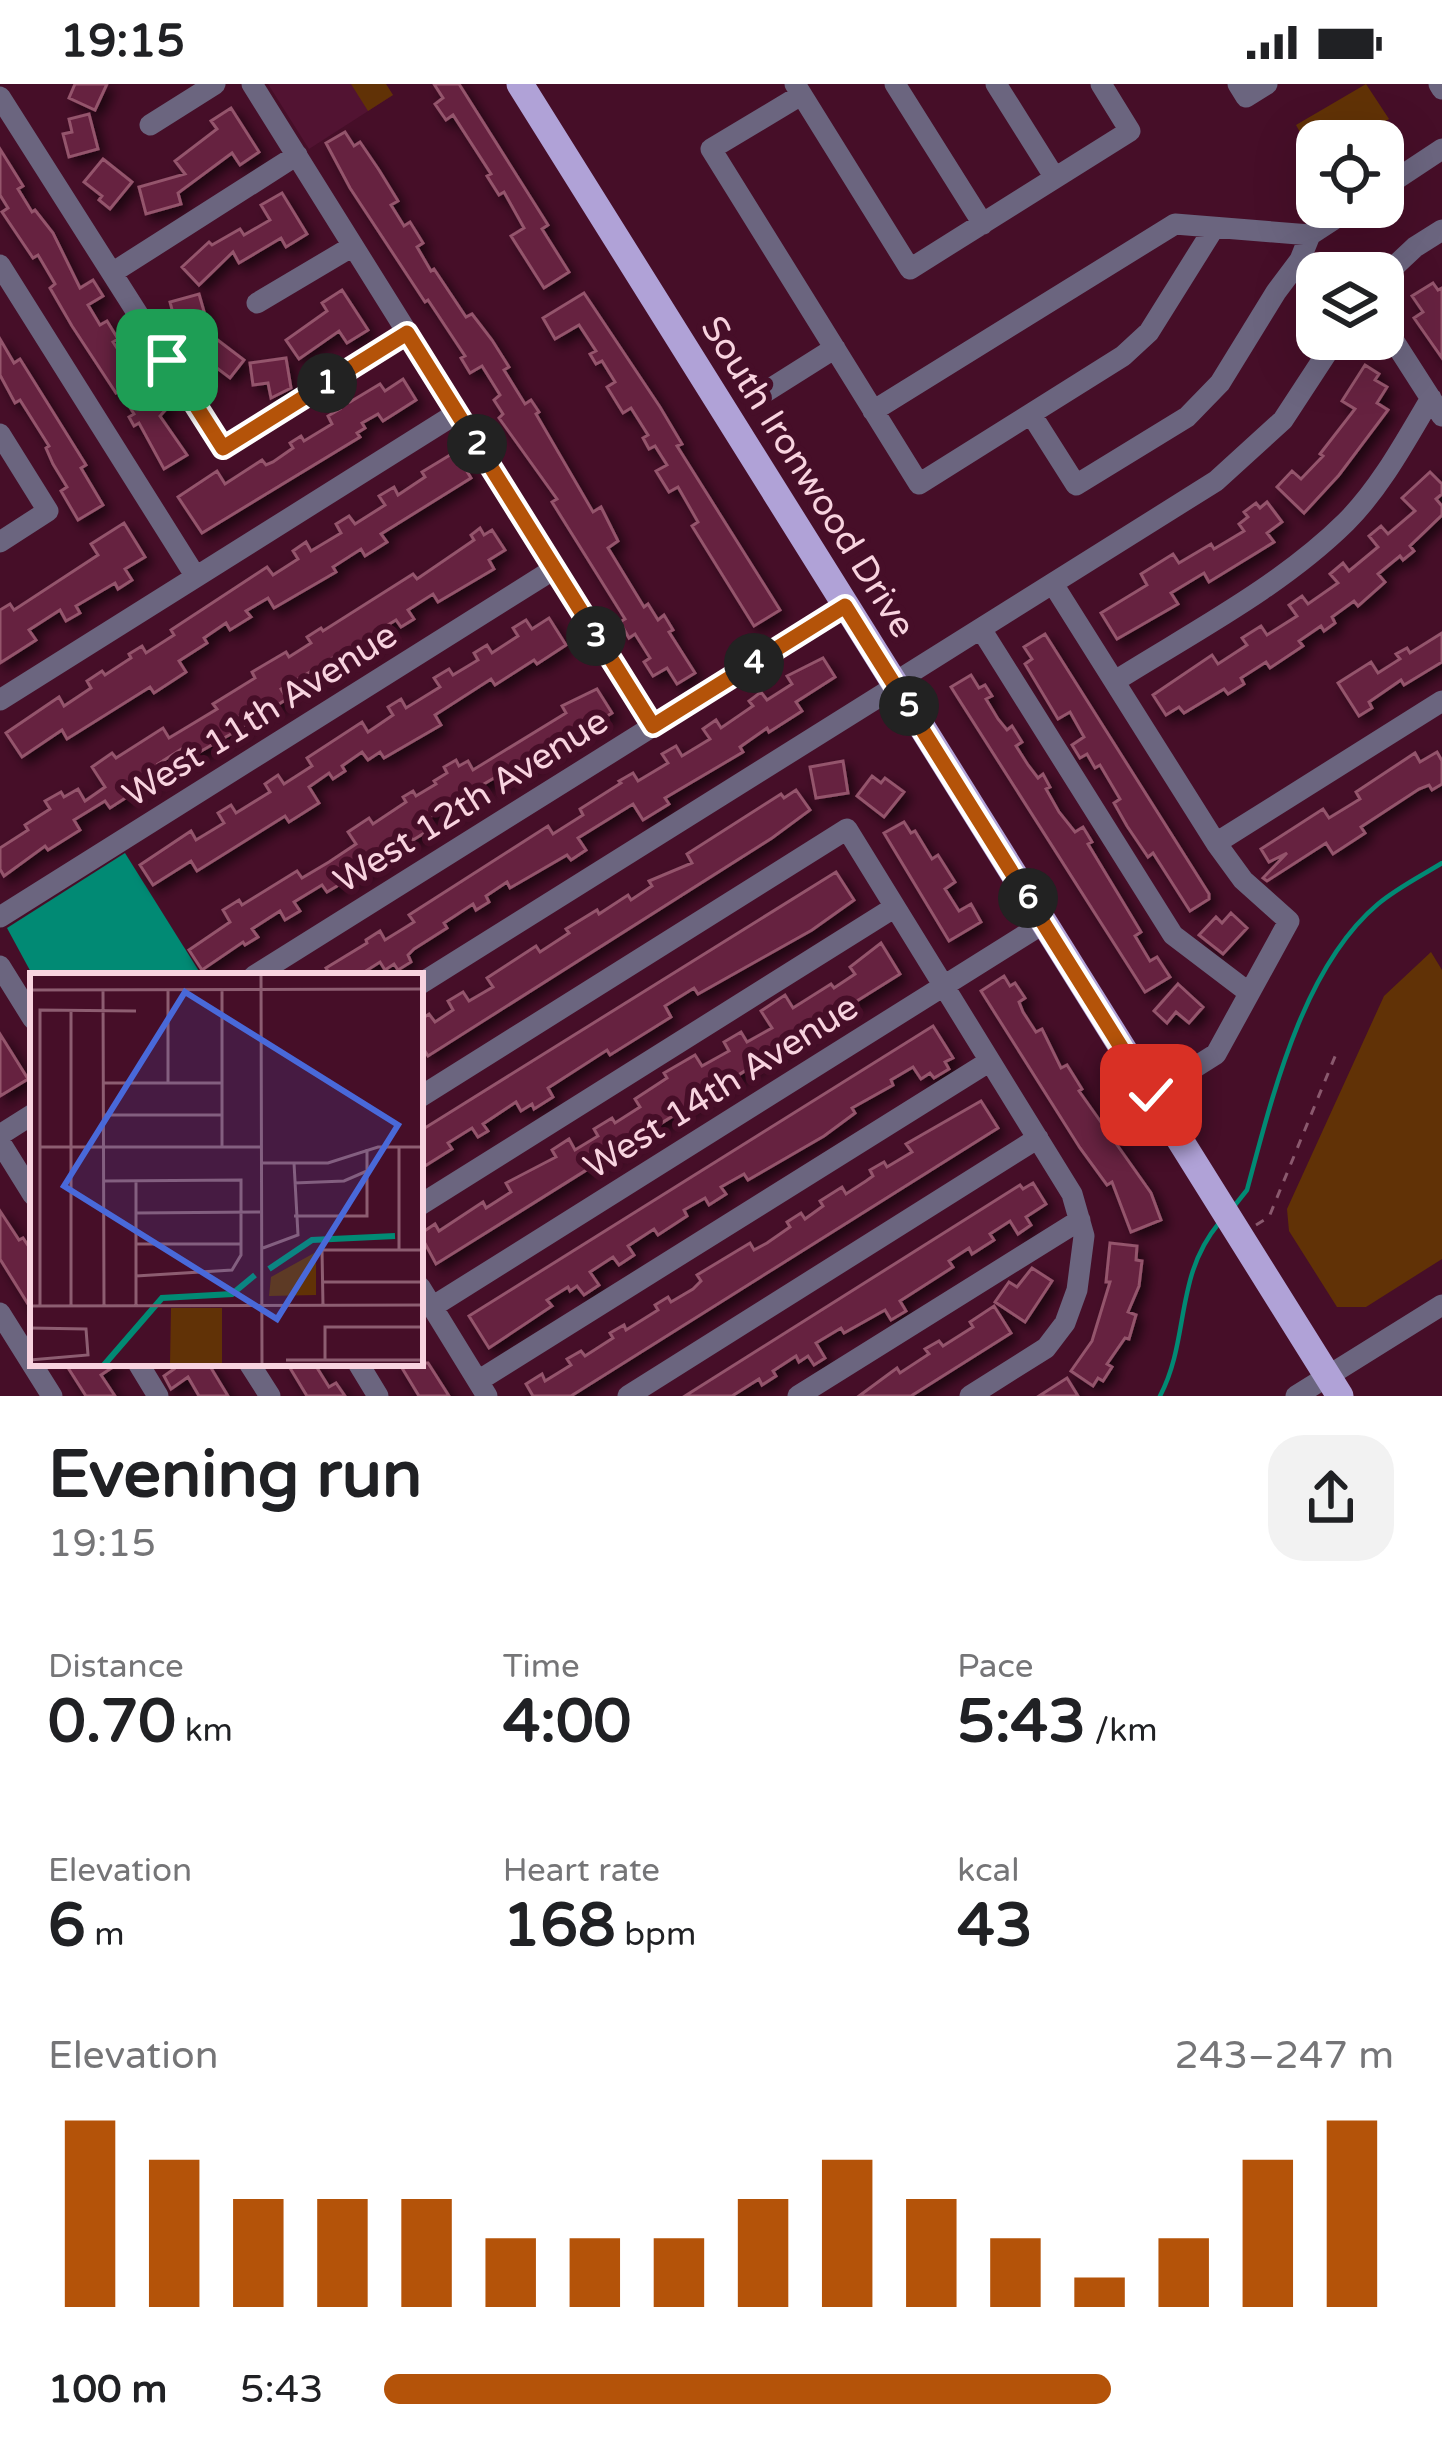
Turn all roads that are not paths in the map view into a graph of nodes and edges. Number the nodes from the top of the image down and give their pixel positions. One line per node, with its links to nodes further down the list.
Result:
1 (215, 84): 11 (street)
2 (252, 84): 13 (street)
3 (520, 84): 40 (main road, South Ironwood Drive)
4 (895, 84): 16 (street)
5 (996, 84): 15 (street)
6 (1101, 84): 15 (street)
7 (1267, 84): 9 (street)
8 (798, 89): 16 (street); 27 (street)
9 (1242, 90)
10 (0, 97): 24 (street)
11 (150, 125)
12 (1442, 149): 14 (street)
13 (296, 155): 21 (street); 24 (street)
14 (1404, 174)
15 (1055, 178): 16 (street)
16 (983, 224)
17 (1322, 228): 20 (street)
18 (1214, 229): 20 (street); 32 (street); 34 (street)
19 (1442, 230): 22 (street)
20 (1310, 236): 34 (street)
21 (353, 246): 25 (street); 26 (street)
22 (1404, 257)
23 (0, 266): 38 (street)
24 (112, 273): 26 (street)
25 (257, 303)
26 (407, 333): 33 (street)
27 (835, 348): 30 (street); 32 (street)
28 (1404, 356): 31 (street)
29 (1322, 360): 39 (street)
30 (762, 394)
31 (1437, 407): 42 (street)
32 (873, 411): 34 (street)
33 (458, 413): 37 (street); 38 (street)
34 (1031, 414)
35 (0, 434): 36 (street)
36 (0, 542)
37 (554, 569): 46 (street); 49 (street, West 11th Avenue)
38 (196, 578): 44 (street)
39 (1053, 584): 41 (street); 42 (street)
40 (845, 606): 43 (main road, South Ironwood Drive); 46 (street, West 12th Avenue)
41 (981, 629): 43 (street); 55 (street)
42 (1114, 681): 47 (street)
43 (895, 685): 50 (main road, South Ironwood Drive); 53 (street)
44 (0, 700)
45 (1442, 700): 47 (street)
46 (653, 726): 52 (street, West 12th Avenue)
47 (1216, 843): 55 (street)
48 (895, 907): 54 (street); 58 (street); 64 (street)
49 (0, 917)
50 (1044, 923): 54 (street, West 14th Avenue); 59 (main road, South Ironwood Drive)
51 (0, 966): 56 (street)
52 (259, 973)
53 (423, 982)
54 (943, 986): 57 (street); 66 (street, West 14th Avenue)
55 (1248, 992): 59 (street)
56 (30, 1013)
57 (990, 1061): 62 (street); 75 (street)
58 (423, 1095)
59 (1151, 1095): 74 (main road, South Ironwood Drive)
60 (30, 1116): 61 (street)
61 (0, 1138): 63 (street)
62 (1038, 1138): 65 (street); 80 (street)
63 (30, 1190)
64 (423, 1203)
65 (1079, 1220): 81 (street); 82 (street)
66 (426, 1297): 75 (street)
67 (1442, 1305): 74 (street)
68 (0, 1313): 69 (street)
69 (30, 1361)
70 (33, 1366): 76 (street)
71 (140, 1366): 77 (street)
72 (251, 1366): 78 (street)
73 (360, 1366): 79 (street)
74 (1334, 1386): 83 (street)
75 (483, 1389)
76 (52, 1396)
77 (158, 1396)
78 (270, 1396)
79 (378, 1396)
80 (628, 1396)
81 (798, 1396)
82 (970, 1396)
83 (1296, 1396)

